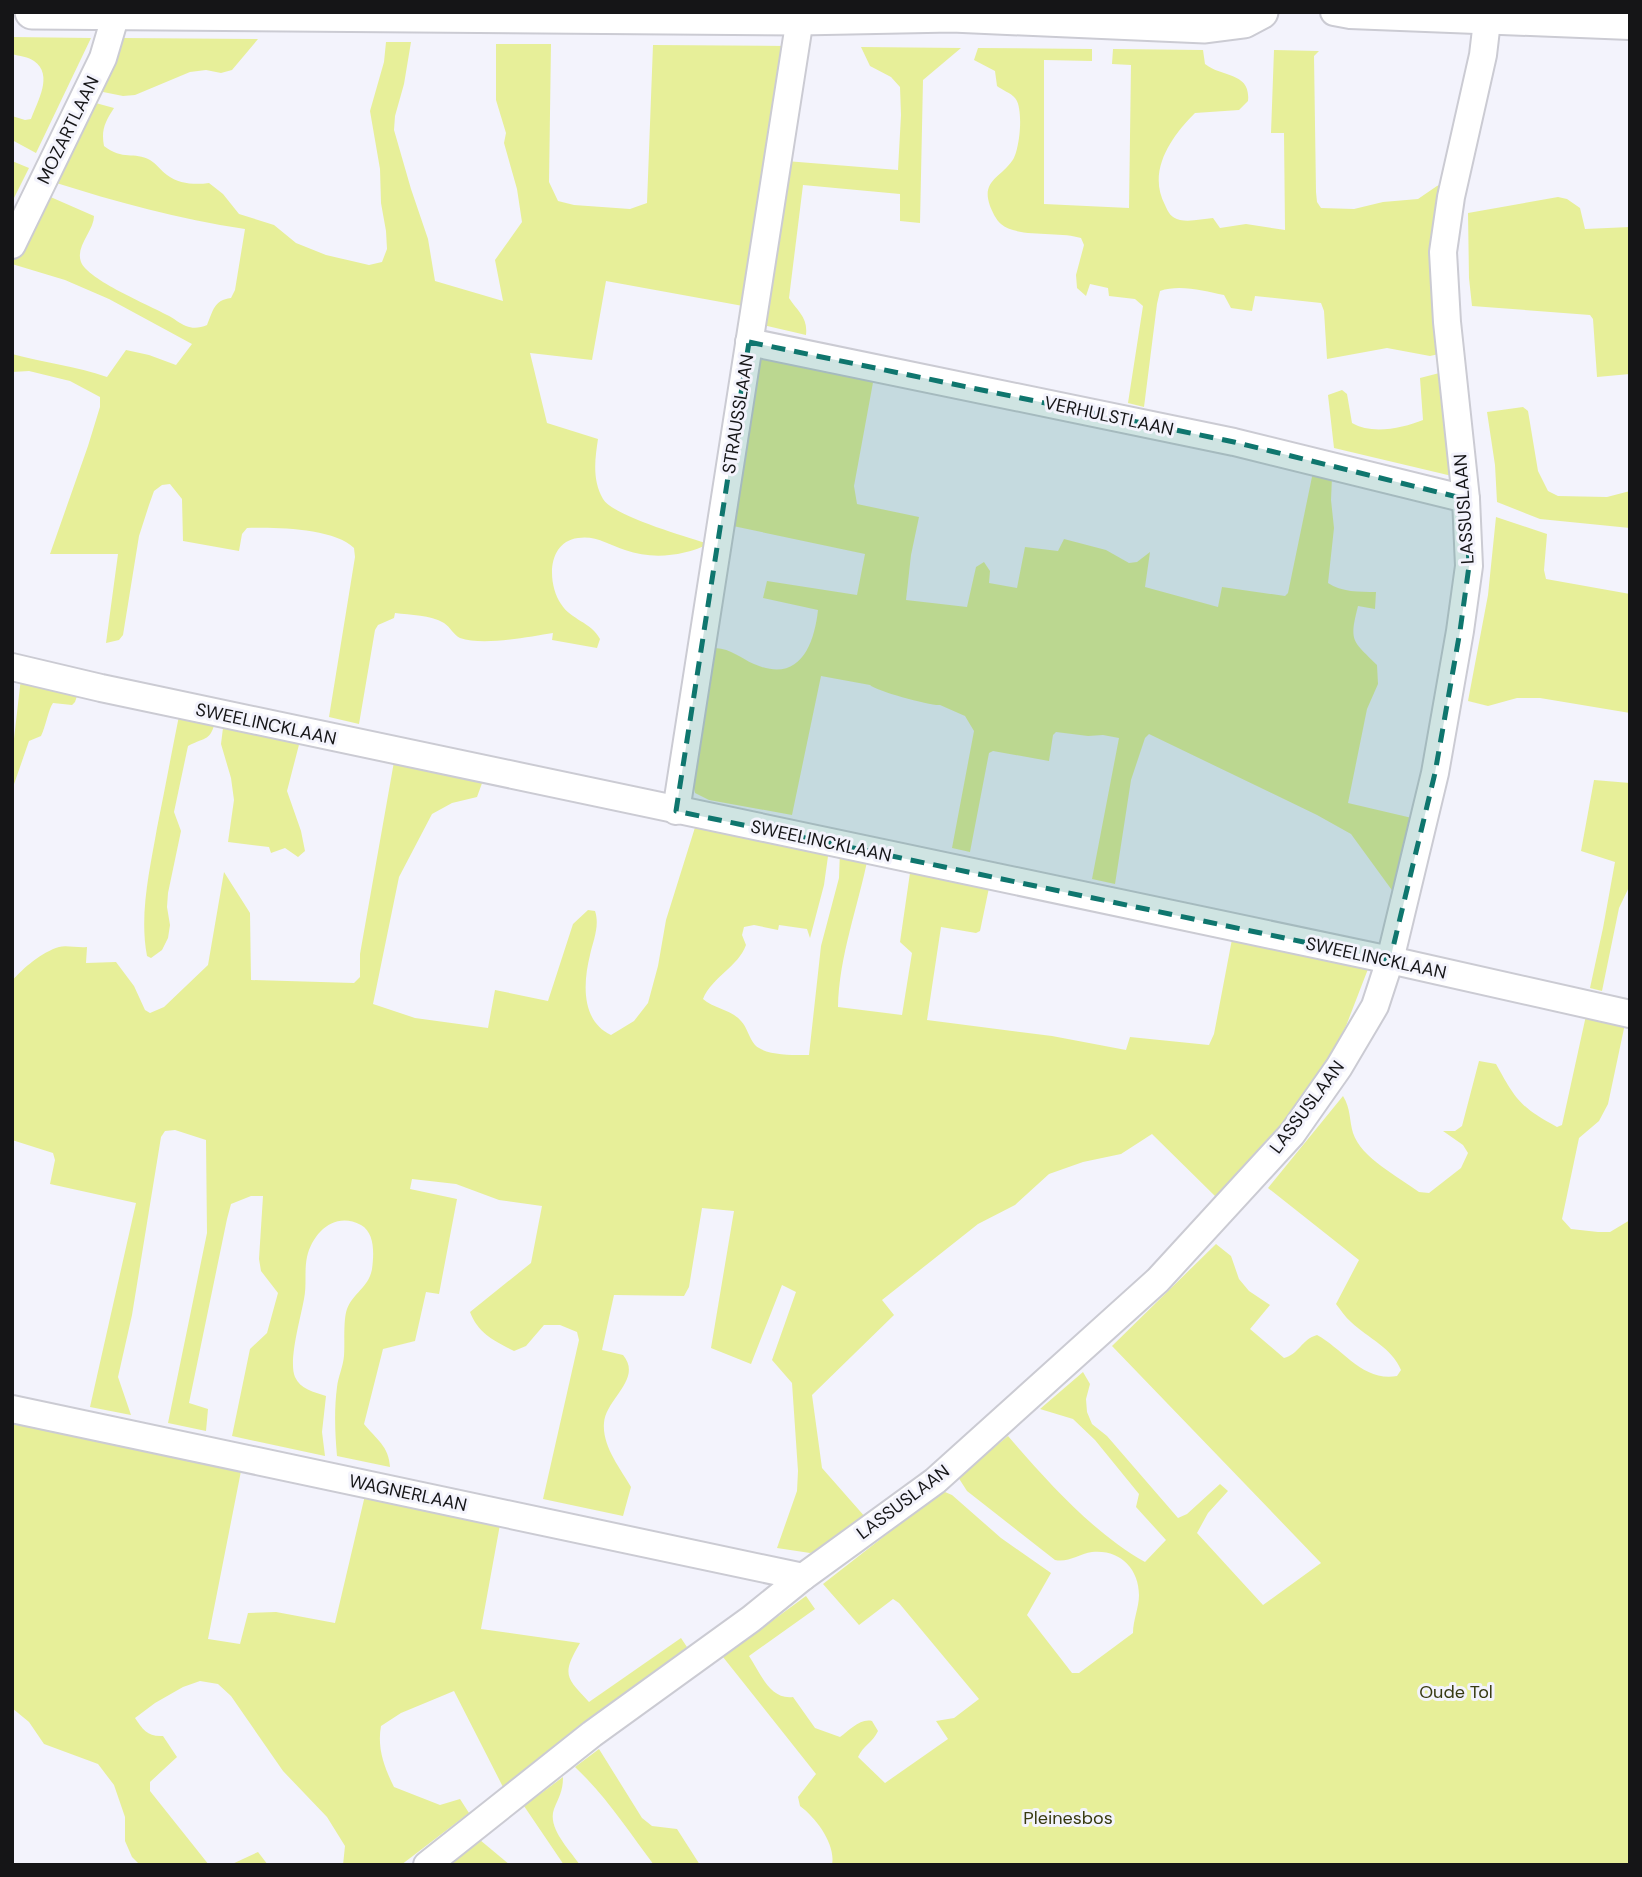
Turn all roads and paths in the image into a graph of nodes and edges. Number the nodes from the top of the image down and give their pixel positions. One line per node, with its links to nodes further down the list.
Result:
1 (32, 12): 4 (main road)
2 (1261, 12): 5 (main road)
3 (1334, 12): 6 (street)
4 (116, 14): 5 (main road); 8 (street, MOZARTLAAN)
5 (800, 18): 9 (street, STRAUSSLAAN)
6 (1487, 21): 7 (street); 10 (street, LASSUSLAAN)
7 (1630, 26)
8 (12, 245)
9 (749, 342): 10 (street, VERHULSTLAAN); 12 (street, STRAUSSLAAN)
10 (1466, 499): 13 (street, LASSUSLAAN)
11 (12, 667): 12 (street, SWEELINCKLAAN)
12 (676, 811): 13 (street, SWEELINCKLAAN)
13 (1390, 960): 14 (street, SWEELINCKLAAN); 16 (street, LASSUSLAAN)
14 (1630, 1014)
15 (12, 1409): 16 (street, WAGNERLAAN)
16 (803, 1577): 17 (street, LASSUSLAAN)
17 (427, 1865)

